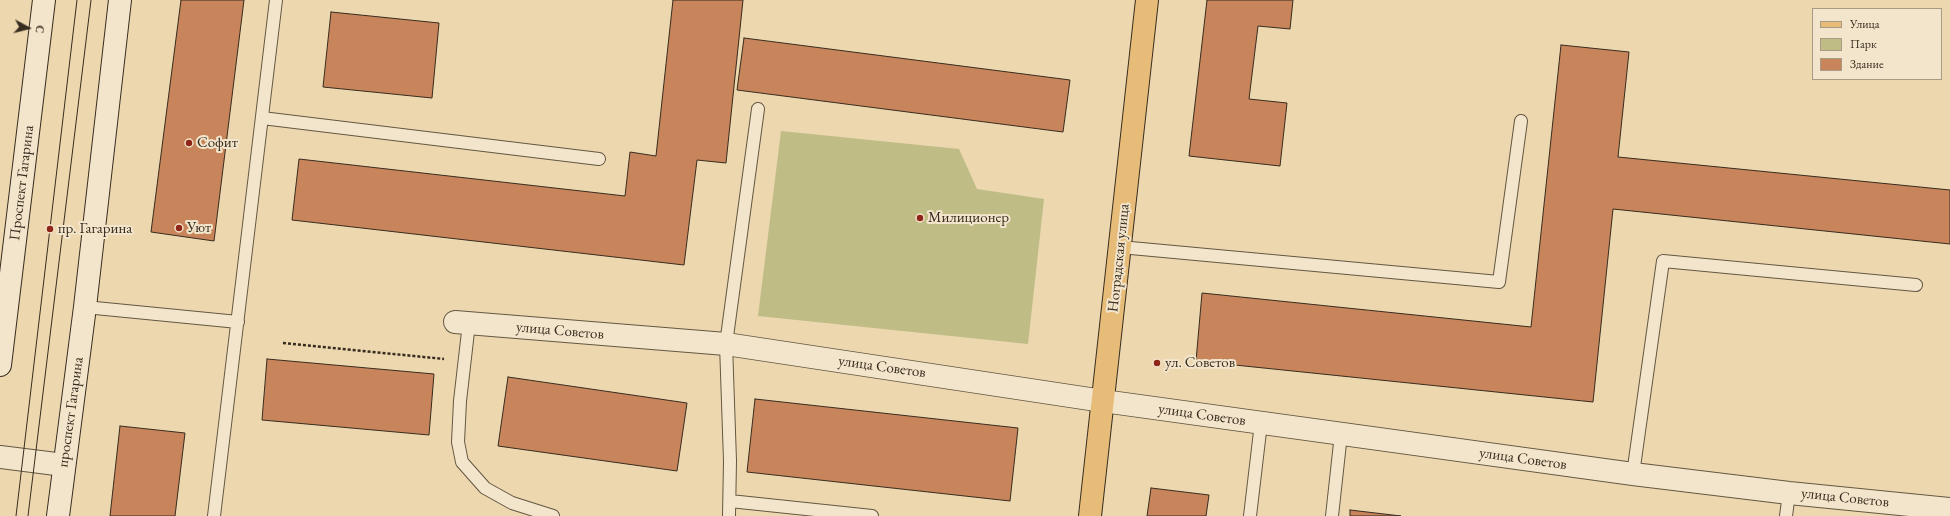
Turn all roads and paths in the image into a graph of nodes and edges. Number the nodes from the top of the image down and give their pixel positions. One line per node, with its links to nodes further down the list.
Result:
1 (44, 0): 16 (street, Проспект Гагарина)
2 (120, 0): 11 (street)
3 (276, 0): 6 (lane)
4 (1147, 0): 9 (main road, Ноградская улица)
5 (758, 109): 15 (lane)
6 (262, 118): 8 (lane); 12 (lane)
7 (1521, 121): 9 (lane)
8 (599, 159)
9 (1120, 247): 17 (main road, Ноградская улица)
10 (1916, 285): 22 (lane)
11 (85, 307): 12 (lane); 21 (street, проспект Гагарина)
12 (238, 322): 27 (lane)
13 (462, 323): 14 (path); 15 (street, улица Советов); 28 (lane)
14 (283, 343)
15 (726, 344): 17 (street, улица Советов); 24 (lane)
16 (0, 365)
17 (1103, 402): 18 (street, улица Советов); 31 (main road, Ноградская улица)
18 (1261, 423): 19 (street, улица Советов); 32 (lane)
19 (1341, 434): 22 (street, улица Советов); 33 (lane)
20 (0, 456): 21 (street)
21 (64, 465): 26 (street, проспект Гагарина)
22 (1633, 474): 23 (street, улица Советов)
23 (1789, 493): 25 (street, улица Советов); 34 (lane)
24 (730, 501): 29 (lane); 30 (lane)
25 (1950, 509)
26 (58, 516)
27 (214, 516)
28 (553, 516)
29 (729, 516)
30 (872, 516)
31 (1090, 516)
32 (1250, 516)
33 (1332, 516)
34 (1786, 516)

